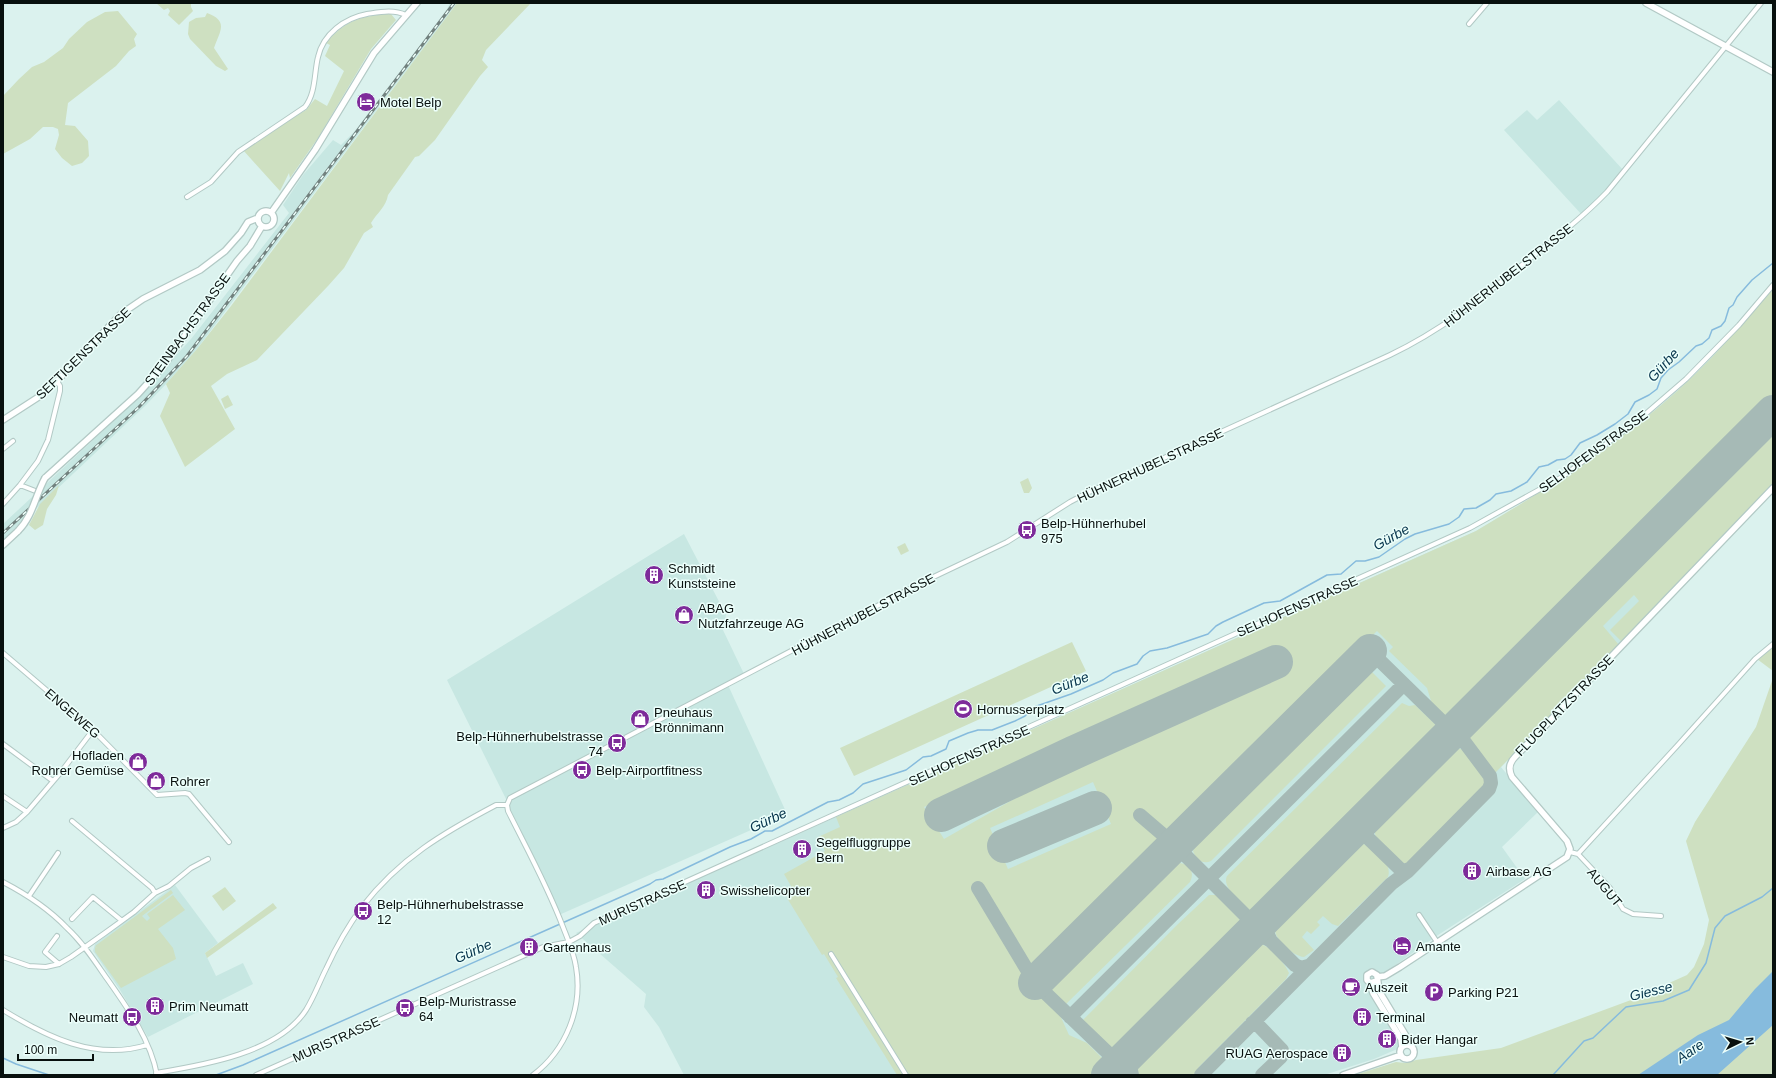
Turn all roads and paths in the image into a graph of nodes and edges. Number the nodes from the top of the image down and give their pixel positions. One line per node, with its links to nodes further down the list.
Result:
1 (417, 3): 5 (street, STEINBACHSTRASSE)
2 (1487, 3): 6 (street)
3 (1646, 3): 7 (street)
4 (1761, 3): 7 (street, HÜHNERHUBELSTRASSE)
5 (406, 15): 9 (street); 10 (street, STEINBACHSTRASSE)
6 (1469, 24)
7 (1726, 46): 8 (street); 29 (street, HÜHNERHUBELSTRASSE)
8 (1773, 72)
9 (187, 198)
10 (271, 213): 11 (street); 12 (street, STEINBACHSTRASSE)
11 (258, 218): 12 (street); 14 (street, SEFTIGENSTRASSE)
12 (262, 226): 20 (street, STEINBACHSTRASSE, bridge)
13 (1773, 285): 34 (street, SELHOFENSTRASSE)
14 (57, 381): 15 (street, SEFTIGENSTRASSE); 18 (street)
15 (3, 420)
16 (13, 441): 17 (street)
17 (3, 449)
18 (20, 485): 20 (street); 21 (street)
19 (1773, 488): 35 (street, FLUGPLATZSTRASSE)
20 (36, 492): 22 (street, STEINBACHSTRASSE, bridge)
21 (3, 504)
22 (3, 545)
23 (1773, 644): 37 (street)
24 (3, 653): 25 (street, ENGEWEG)
25 (93, 730): 27 (street); 33 (street, ENGEWEG)
26 (3, 744): 27 (street)
27 (53, 781): 30 (street)
28 (3, 796): 30 (street)
29 (507, 805): 47 (street); 60 (street)
30 (27, 812): 32 (street)
31 (72, 822): 40 (street)
32 (3, 828)
33 (229, 842)
34 (767, 846): 47 (street, MURISTRASSE)
35 (1570, 852): 37 (street); 48 (street)
36 (58, 853): 41 (street)
37 (1578, 854): 43 (street, AUGUT)
38 (208, 859): 40 (street)
39 (3, 882): 41 (street)
40 (155, 893): 45 (street)
41 (29, 896): 49 (street)
42 (1419, 915): 48 (street)
43 (1660, 916)
44 (72, 919): 45 (street)
45 (121, 920): 49 (street)
46 (57, 936): 52 (street)
47 (569, 942): 61 (street, MURISTRASSE); 62 (street)
48 (1437, 942): 53 (street)
49 (85, 947): 52 (street); 56 (street)
50 (831, 954): 63 (street)
51 (3, 957): 52 (street)
52 (59, 964)
53 (1377, 979): 54 (street); 54 (street); 57 (street)
54 (1370, 983): 58 (street)
55 (3, 1010): 56 (street)
56 (147, 1045): 60 (street)
57 (1412, 1046): 58 (street); 59 (street)
58 (1402, 1047): 59 (street)
59 (1401, 1055): 64 (street)
60 (157, 1074)
61 (256, 1075)
62 (533, 1075)
63 (906, 1075)
64 (1343, 1075)

